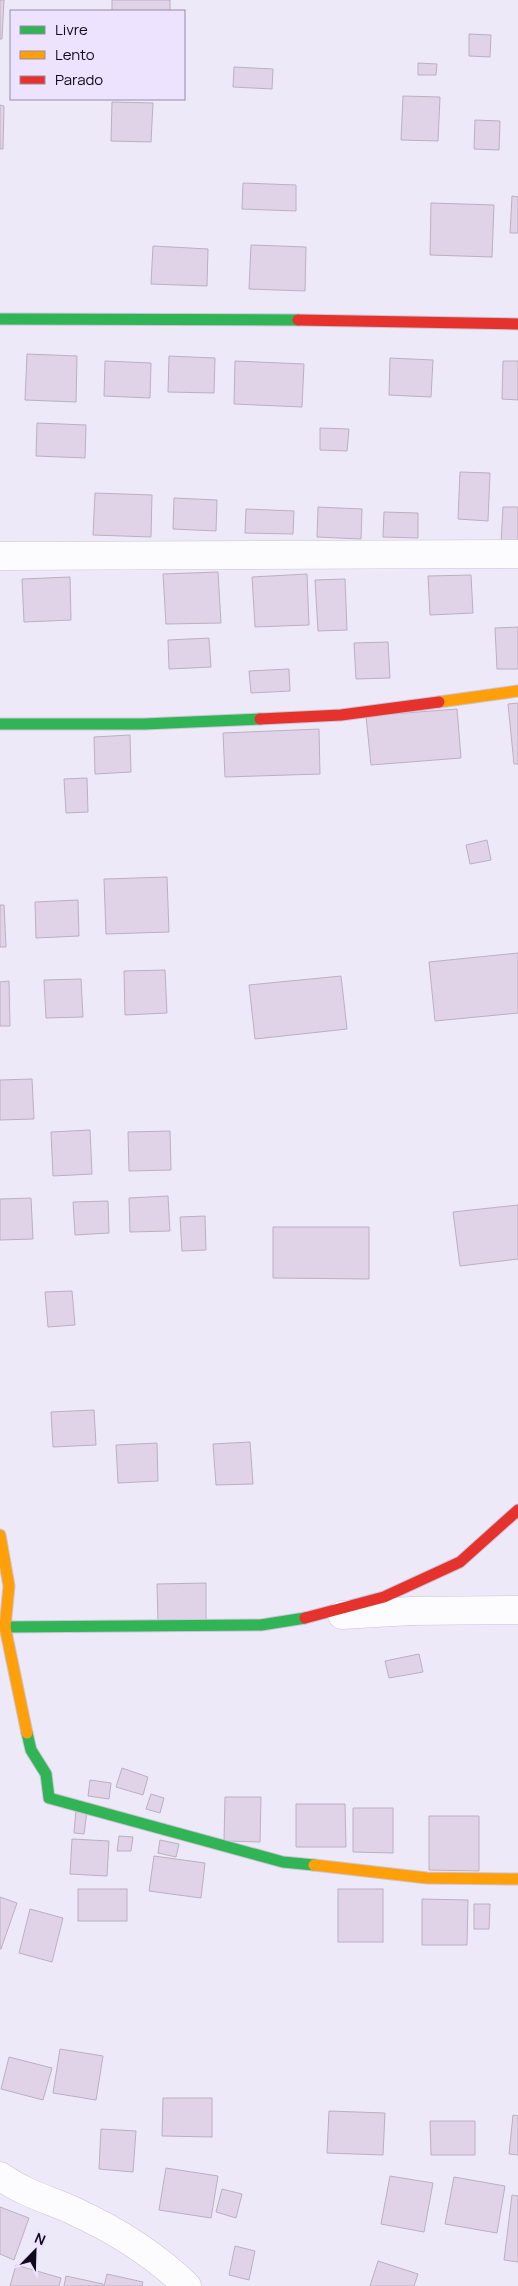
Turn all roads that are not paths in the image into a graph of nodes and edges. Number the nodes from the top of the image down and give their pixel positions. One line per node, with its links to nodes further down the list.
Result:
1 (0, 319): 2 (street)
2 (518, 324)
3 (518, 554): 4 (street)
4 (0, 556)
5 (518, 691): 6 (street)
6 (0, 724)
7 (518, 1510): 10 (street)
8 (0, 1536): 11 (street)
9 (518, 1610): 10 (street)
10 (316, 1616): 11 (street)
11 (5, 1627): 12 (street)
12 (518, 1879)
13 (0, 2176): 14 (street)
14 (186, 2286)

